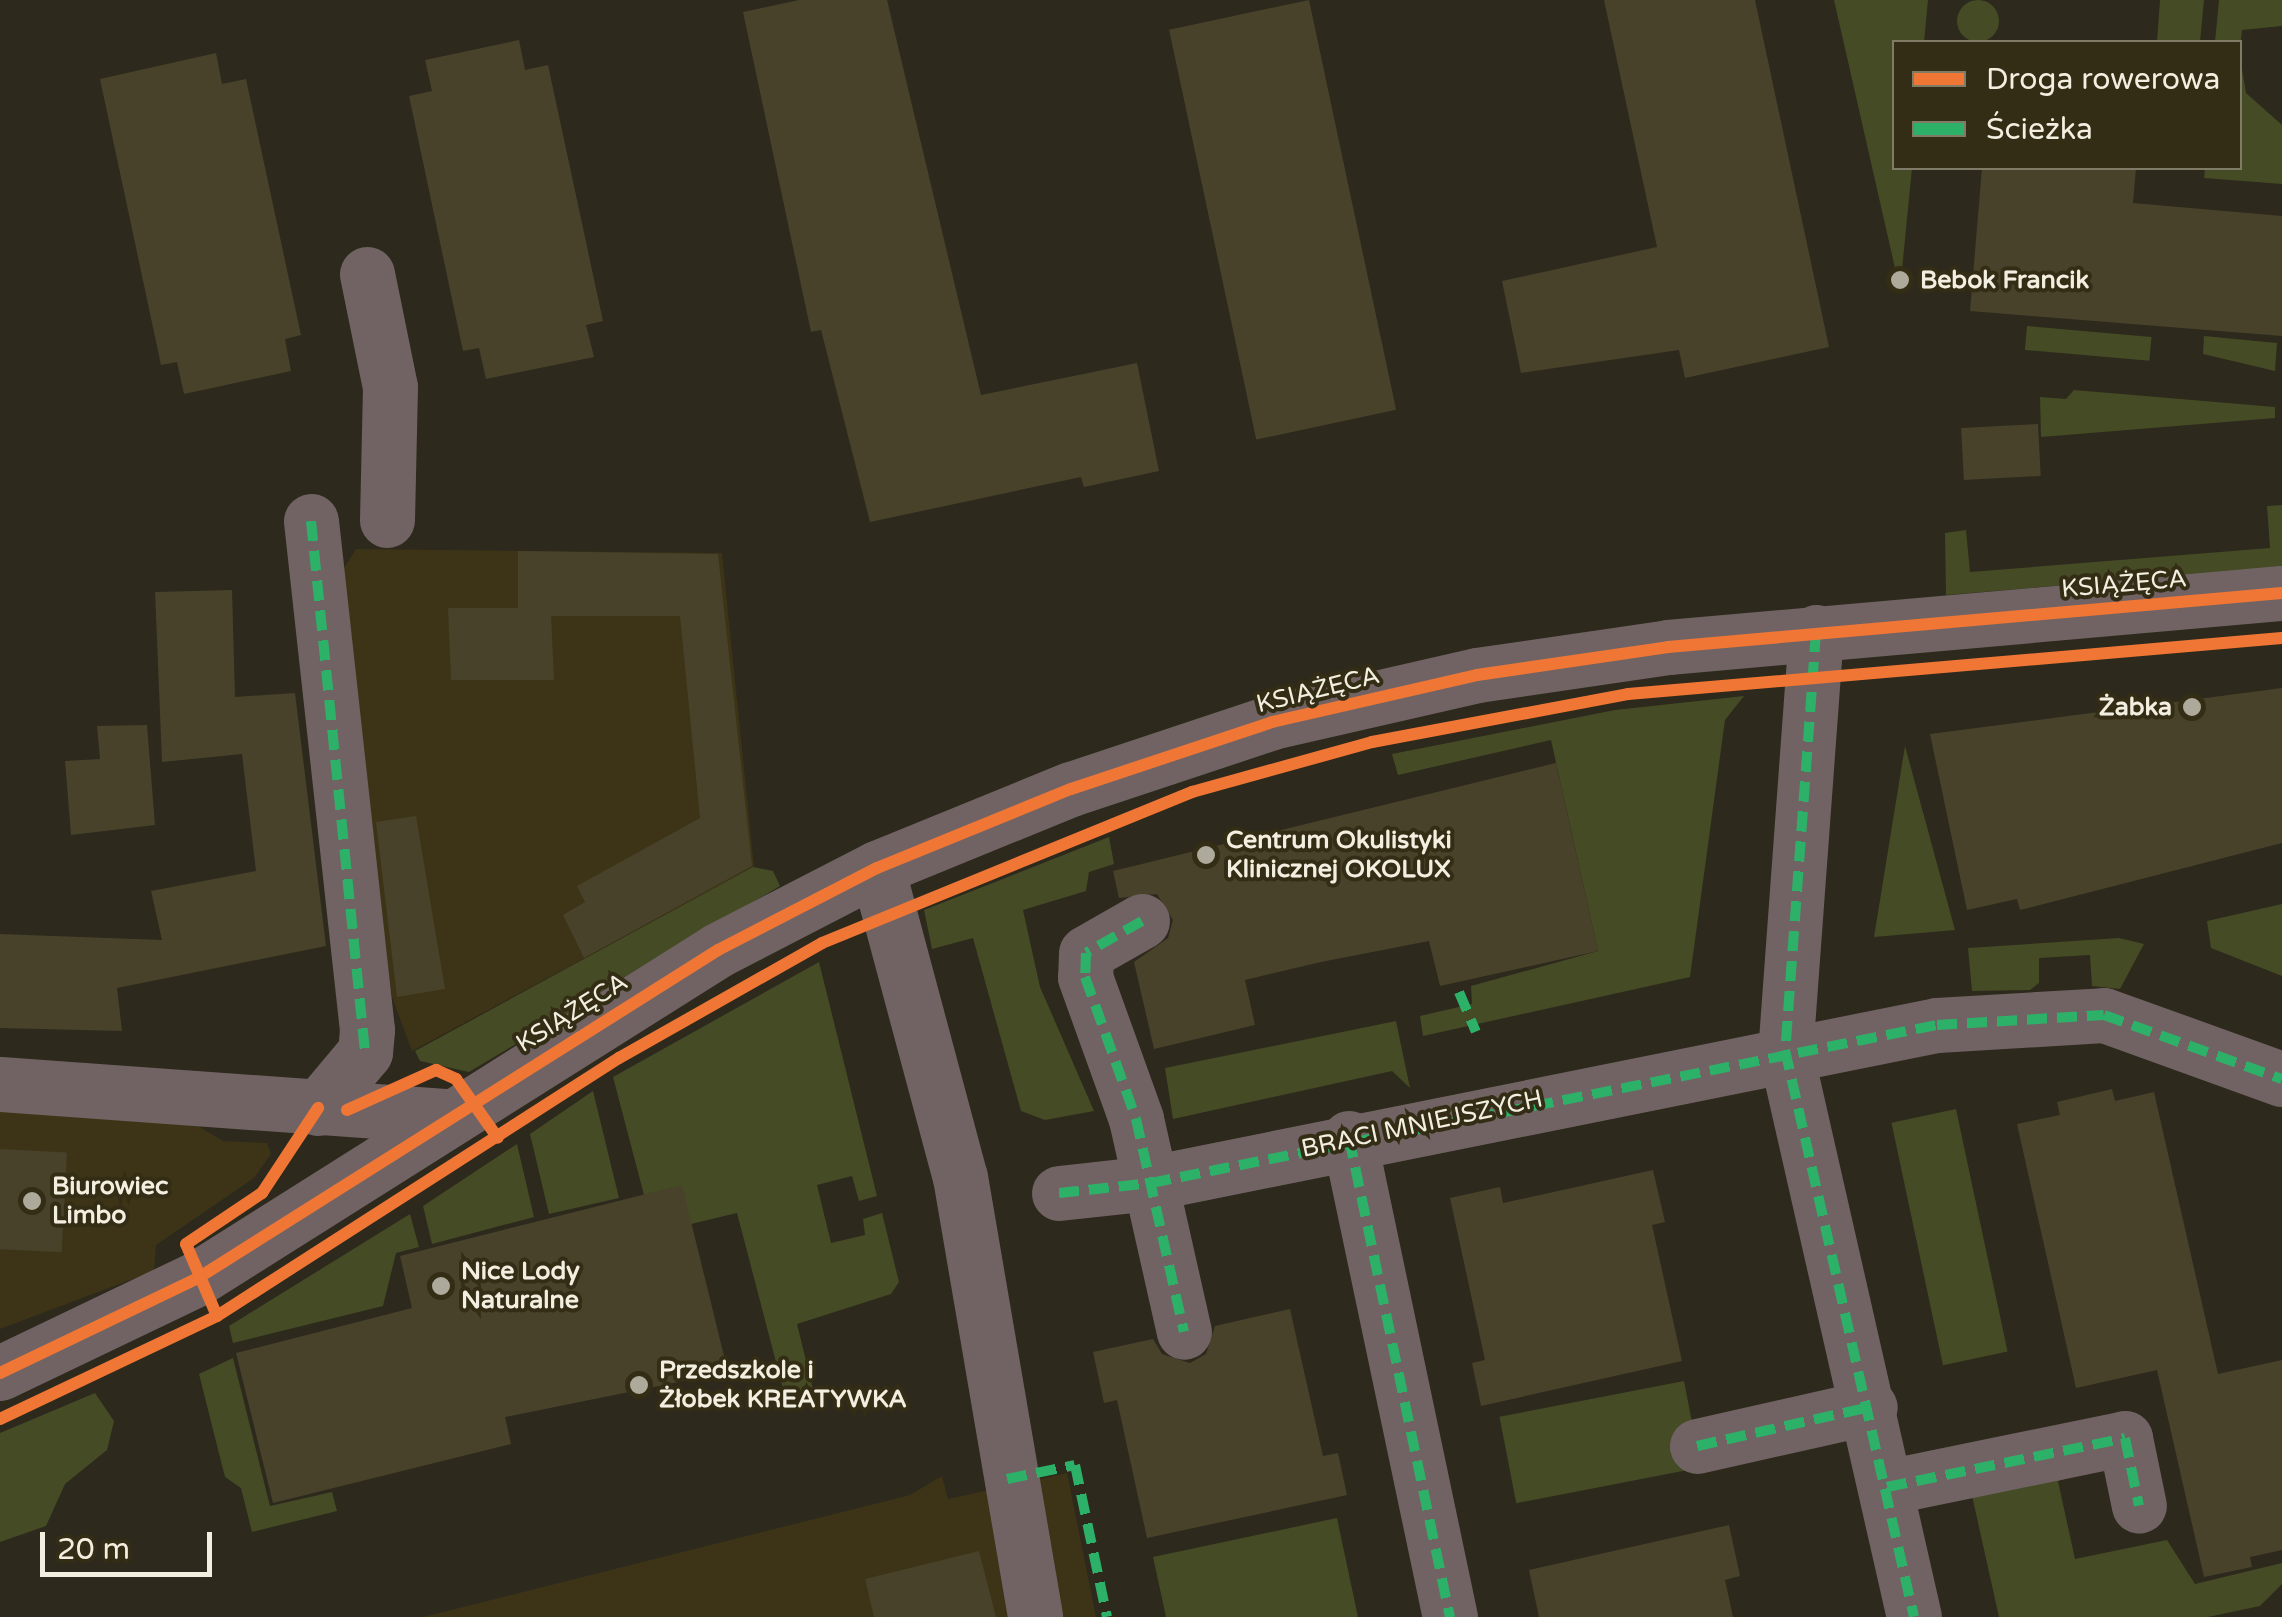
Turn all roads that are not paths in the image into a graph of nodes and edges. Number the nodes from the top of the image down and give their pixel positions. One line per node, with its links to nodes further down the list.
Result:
1 (368, 274): 2 (street)
2 (387, 520)
3 (311, 521): 11 (street)
4 (2282, 594): 5 (street, KSIĄŻĘCA)
5 (1816, 632): 6 (street, KSIĄŻĘCA); 8 (street)
6 (877, 868): 12 (street, KSIĄŻĘCA); 23 (street)
7 (1142, 921): 14 (street)
8 (1785, 1050): 9 (street, BRACI MNIEJSZYCH); 13 (street, BRACI MNIEJSZYCH); 19 (street)
9 (2282, 1080)
10 (0, 1084): 11 (street)
11 (318, 1108): 12 (street); 15 (street)
12 (451, 1116): 15 (street, KSIĄŻĘCA)
13 (1349, 1138): 14 (street, BRACI MNIEJSZYCH); 24 (street)
14 (1150, 1183): 16 (street, BRACI MNIEJSZYCH); 17 (street)
15 (342, 1189): 18 (street, KSIĄŻĘCA)
16 (1059, 1193)
17 (1184, 1332)
18 (0, 1373)
19 (1870, 1407): 20 (street); 21 (street)
20 (1697, 1446)
21 (1887, 1487): 22 (street); 25 (street)
22 (2139, 1506)
23 (1035, 1617)
24 (1450, 1617)
25 (1914, 1617)

